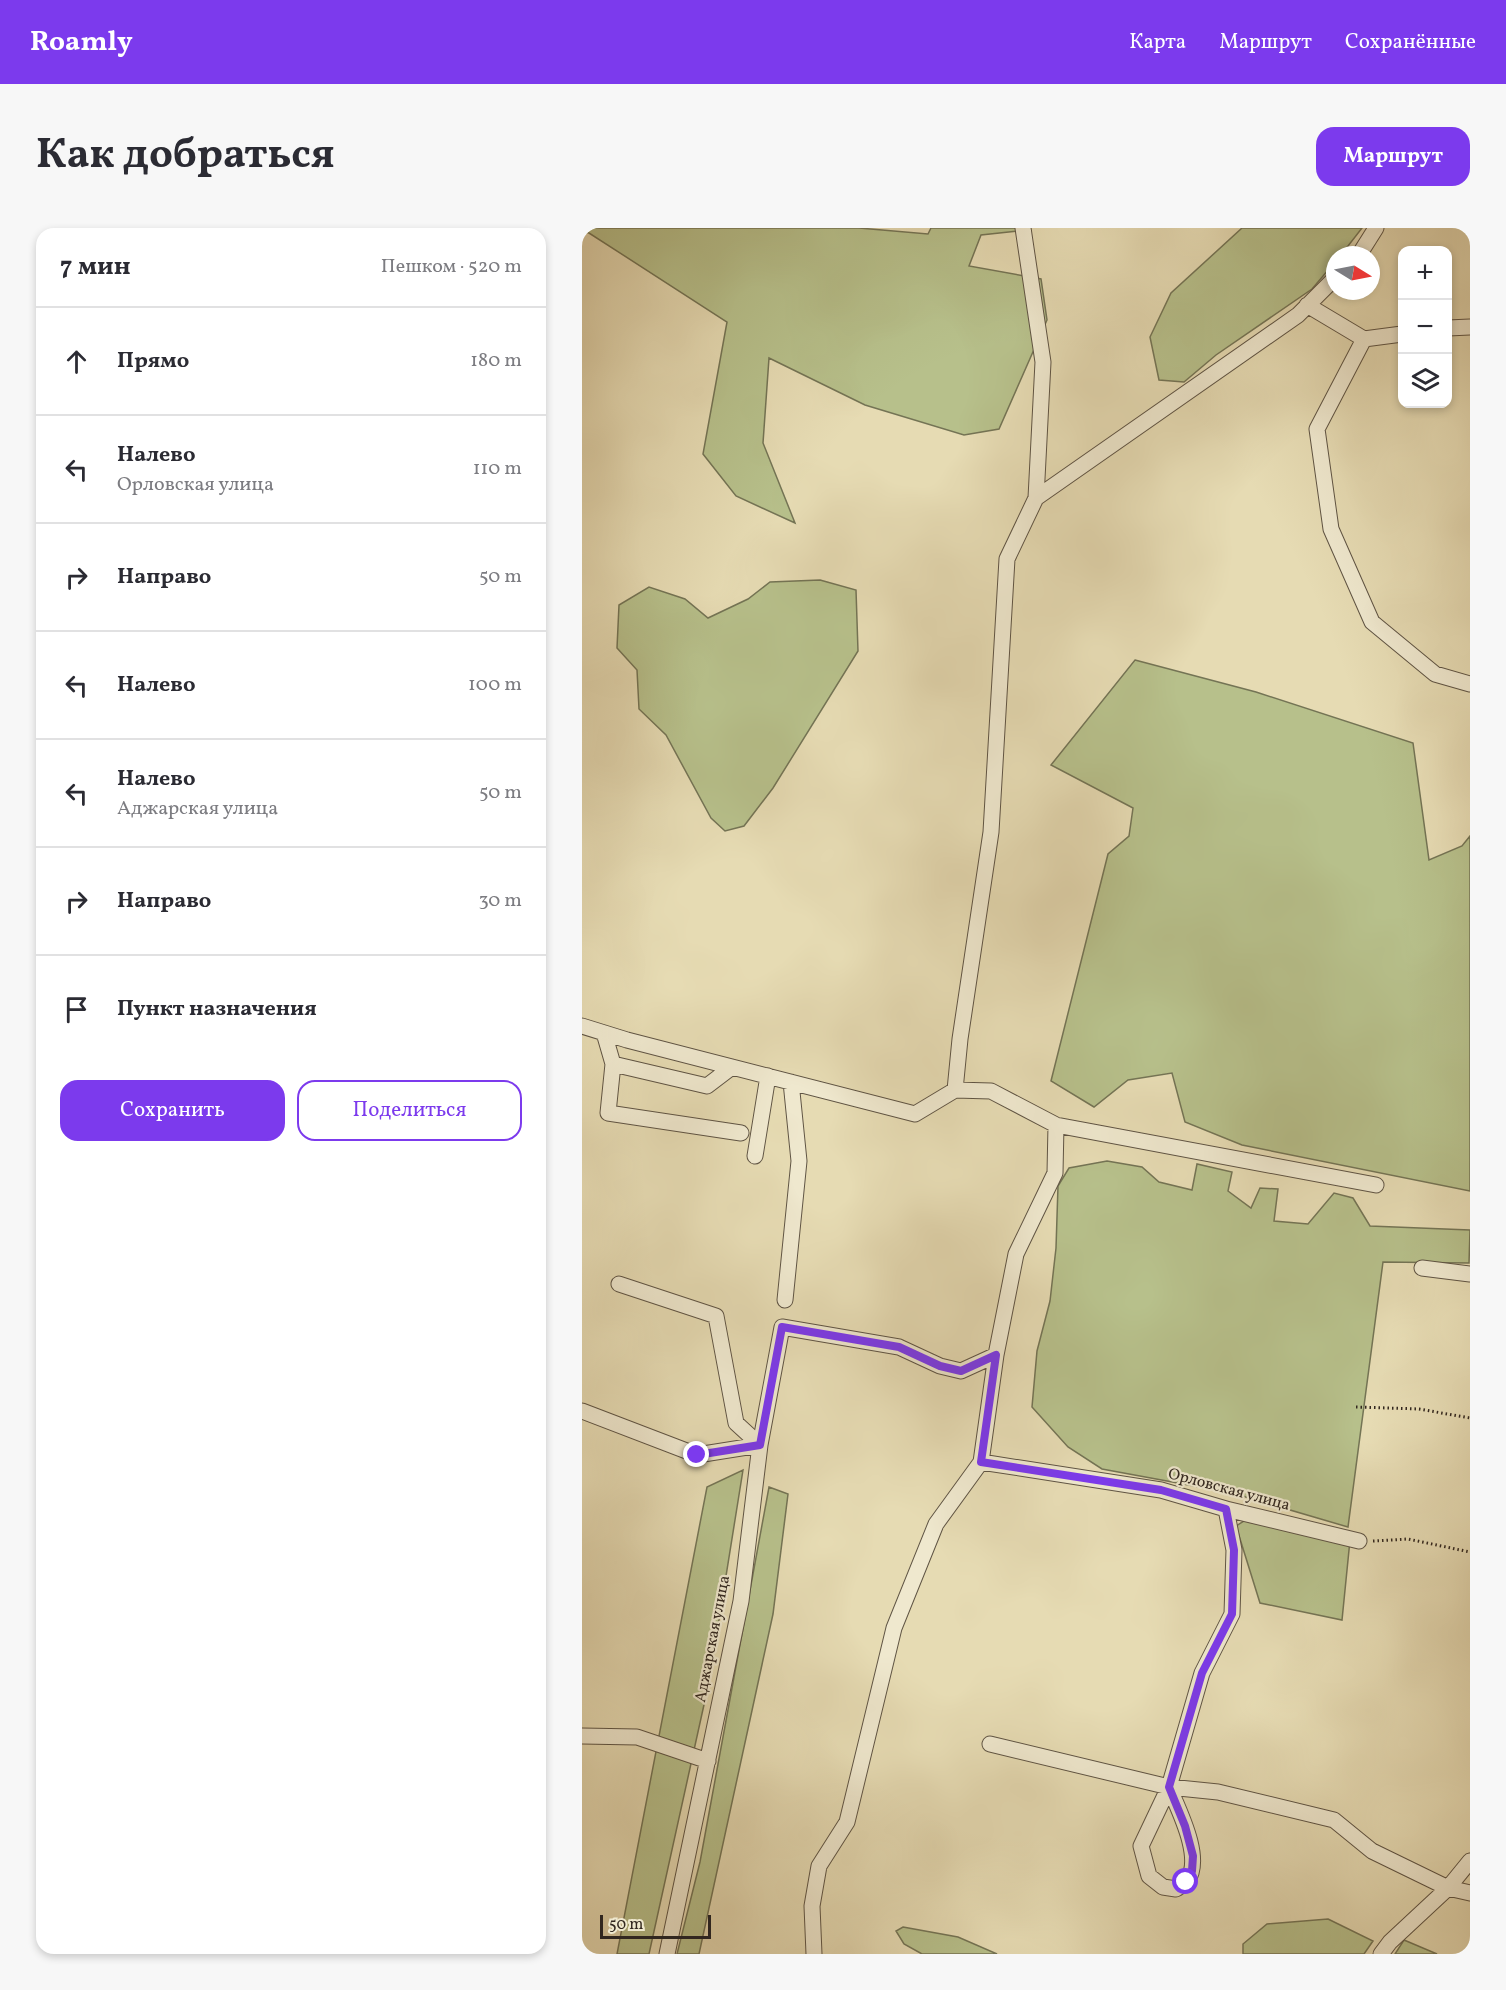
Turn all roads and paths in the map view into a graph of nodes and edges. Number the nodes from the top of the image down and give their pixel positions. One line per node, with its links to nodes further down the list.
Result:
1 (1023, 228): 10 (street)
2 (1376, 228): 3 (street)
3 (1365, 246)
4 (1326, 287): 5 (street)
5 (1307, 305): 9 (street); 10 (street)
6 (1452, 327): 7 (street)
7 (1470, 327)
8 (1398, 335): 9 (street)
9 (1364, 339): 11 (street)
10 (1036, 498): 18 (street)
11 (1470, 684)
12 (582, 1026): 13 (street)
13 (604, 1033): 14 (street); 15 (street)
14 (613, 1064): 15 (street); 20 (street)
15 (732, 1067): 16 (street)
16 (768, 1076): 17 (street); 21 (street)
17 (791, 1082): 18 (street); 26 (street)
18 (955, 1090): 19 (street)
19 (1056, 1125): 22 (street); 27 (street)
20 (741, 1133)
21 (755, 1156)
22 (1376, 1185)
23 (1422, 1268): 24 (street)
24 (1470, 1274)
25 (618, 1284): 31 (street)
26 (785, 1300)
27 (996, 1355): 31 (street, Аджарская улица); 32 (street)
28 (1356, 1407): 30 (path)
29 (582, 1411): 31 (street)
30 (1470, 1418)
31 (760, 1445): 38 (street, Аджарская улица)
32 (981, 1462): 33 (street, Орловская улица); 44 (street)
33 (1226, 1509): 34 (street, Орловская улица); 39 (street)
34 (1359, 1541): 35 (path)
35 (1470, 1552)
36 (582, 1736): 38 (street)
37 (990, 1744): 39 (street)
38 (708, 1761): 43 (street, Аджарская улица)
39 (1169, 1787): 39 (street); 41 (street)
40 (1470, 1861): 41 (street)
41 (1448, 1888): 42 (street); 45 (street)
42 (1470, 1893)
43 (667, 1954)
44 (814, 1954)
45 (1381, 1954)

